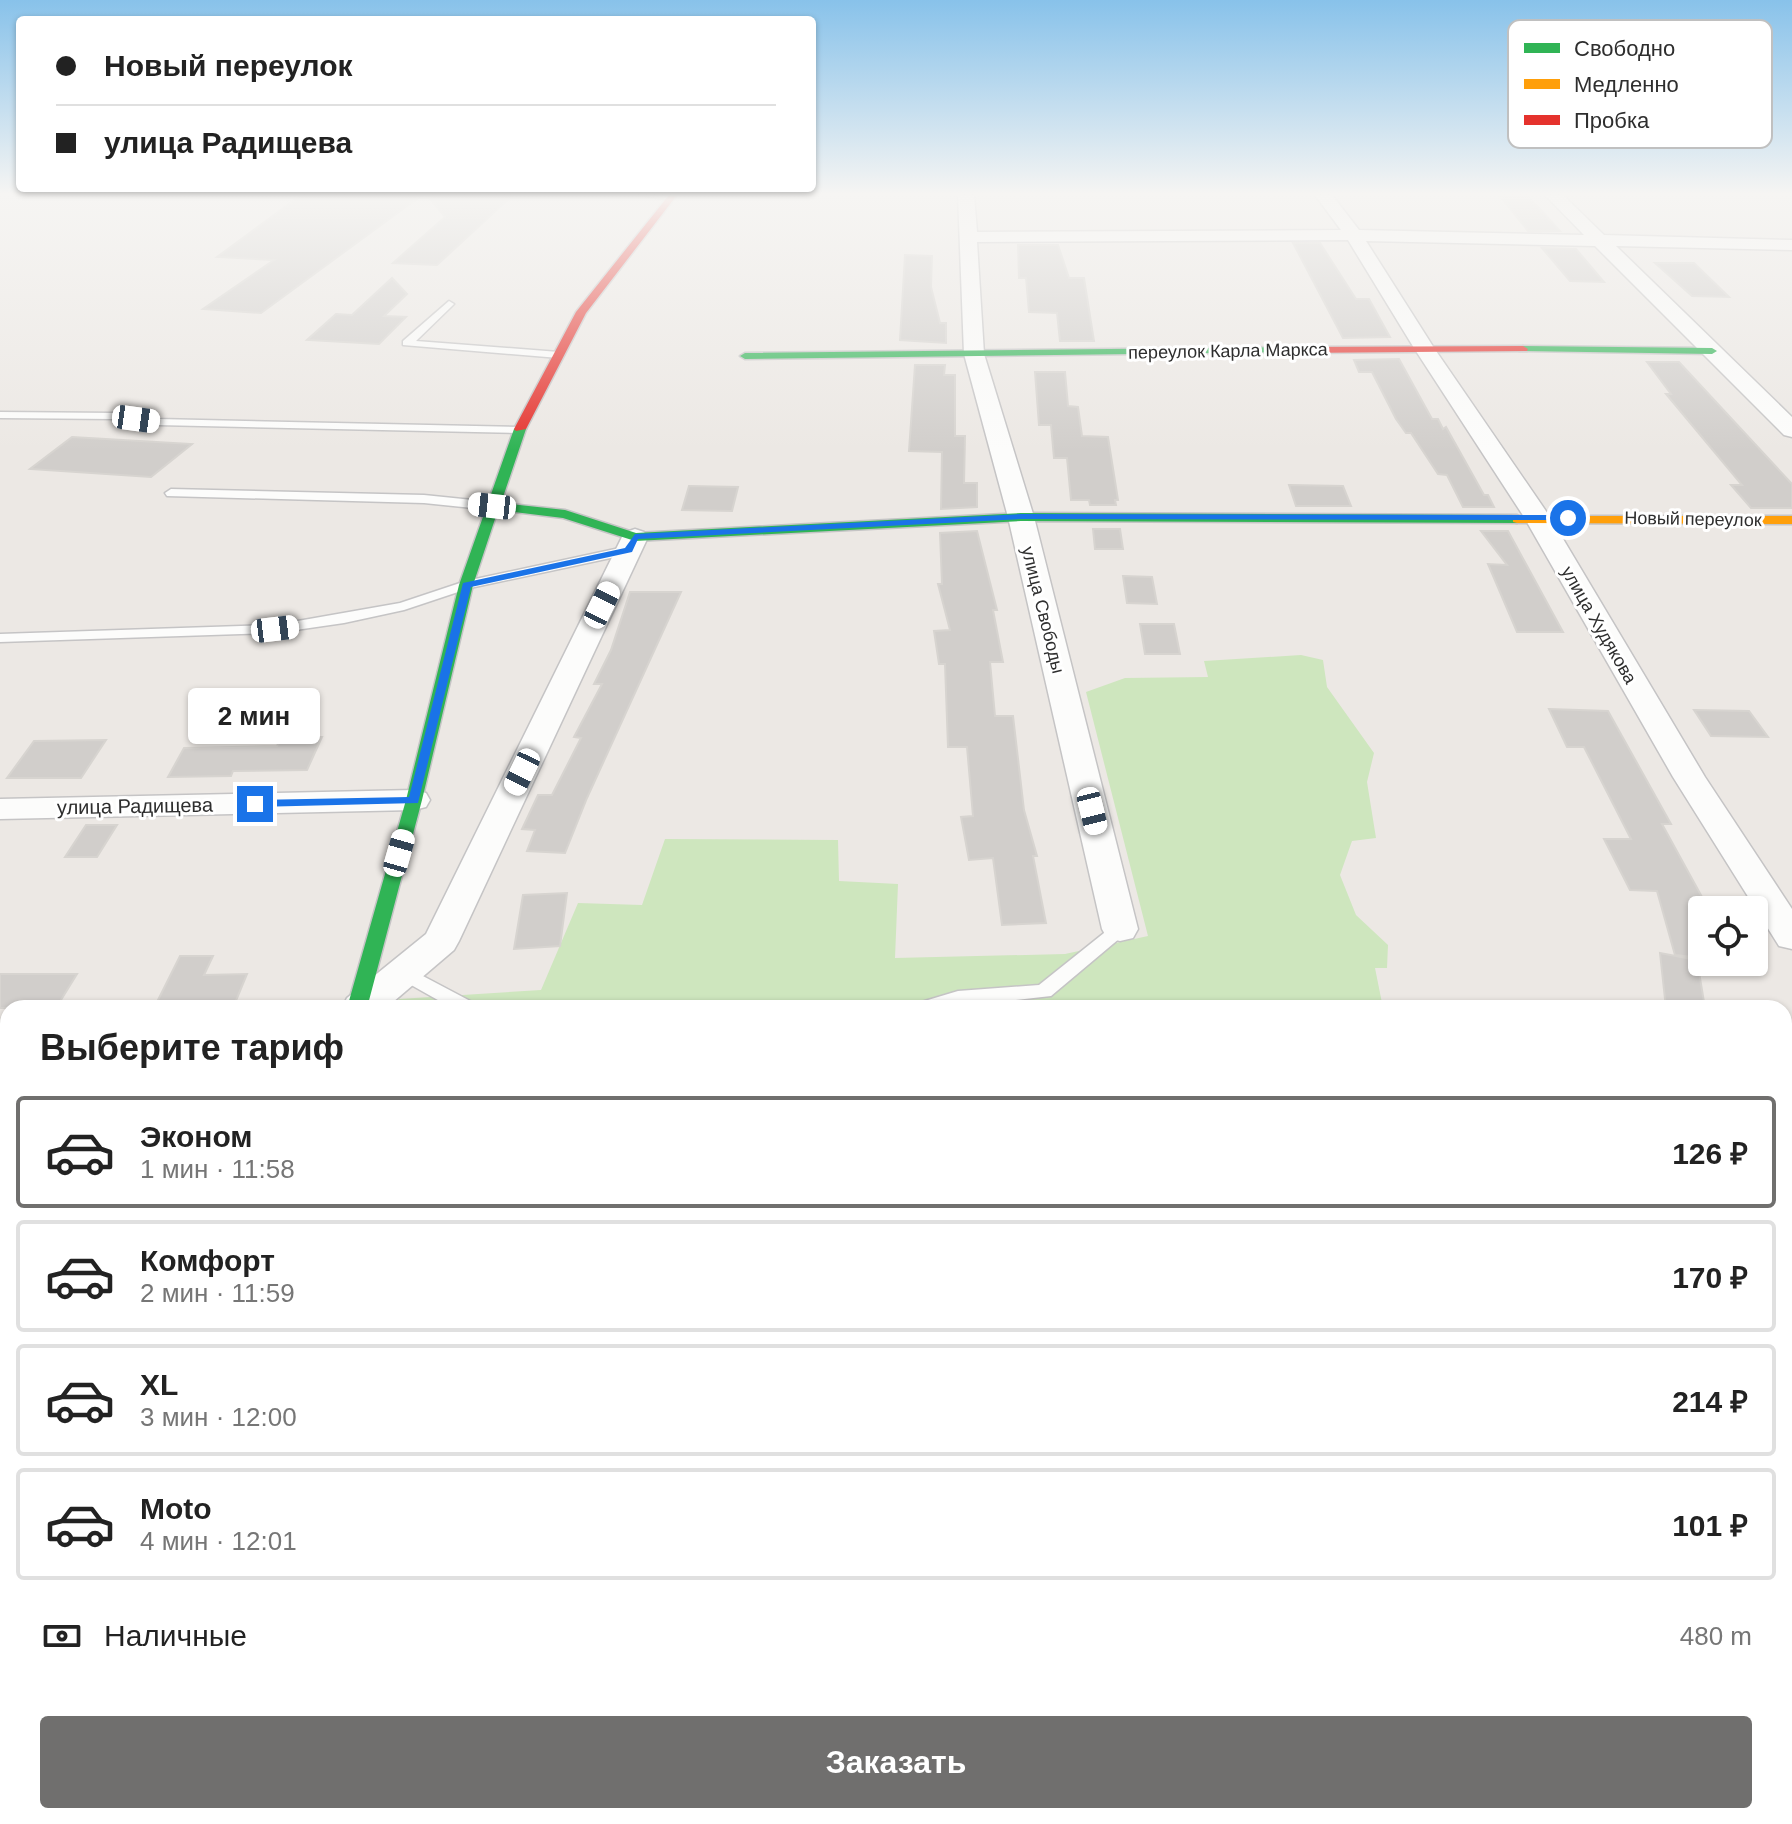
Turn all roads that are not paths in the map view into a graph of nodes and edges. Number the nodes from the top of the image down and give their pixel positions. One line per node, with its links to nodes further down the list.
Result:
1 (606, 280): 9 (street)
2 (971, 280): 8 (street, улица Свободы)
3 (1382, 280): 6 (street, улица Худякова)
4 (1639, 280): 7 (street)
5 (449, 304): 9 (lane)
6 (1424, 348): 7 (street, переулок Карла Маркса); 8 (street, переулок Карла Маркса); 17 (street, улица Худякова)
7 (1712, 351): 13 (street)
8 (974, 354): 10 (street, переулок Карла Маркса); 16 (street, улица Свободы)
9 (559, 355): 12 (street)
10 (745, 356)
11 (0, 415): 12 (lane)
12 (519, 430): 15 (street)
13 (1792, 430)
14 (171, 493): 15 (lane)
15 (492, 506): 19 (street, Новый переулок); 20 (street)
16 (1021, 517): 17 (street, Новый переулок); 19 (street, Новый переулок); 24 (street, улица Свободы)
17 (1537, 517): 18 (street, Новый переулок); 25 (street, улица Худякова)
18 (1792, 520)
19 (632, 543): 20 (lane); 26 (street)
20 (466, 585): 21 (lane); 22 (street)
21 (0, 638)
22 (414, 800): 23 (street, улица Радищева); 27 (street)
23 (0, 809)
24 (1120, 929): 30 (lane)
25 (1792, 937)
26 (404, 972): 28 (street); 29 (lane)
27 (361, 1000)
28 (369, 1000)
29 (453, 1000)
30 (951, 1000)

